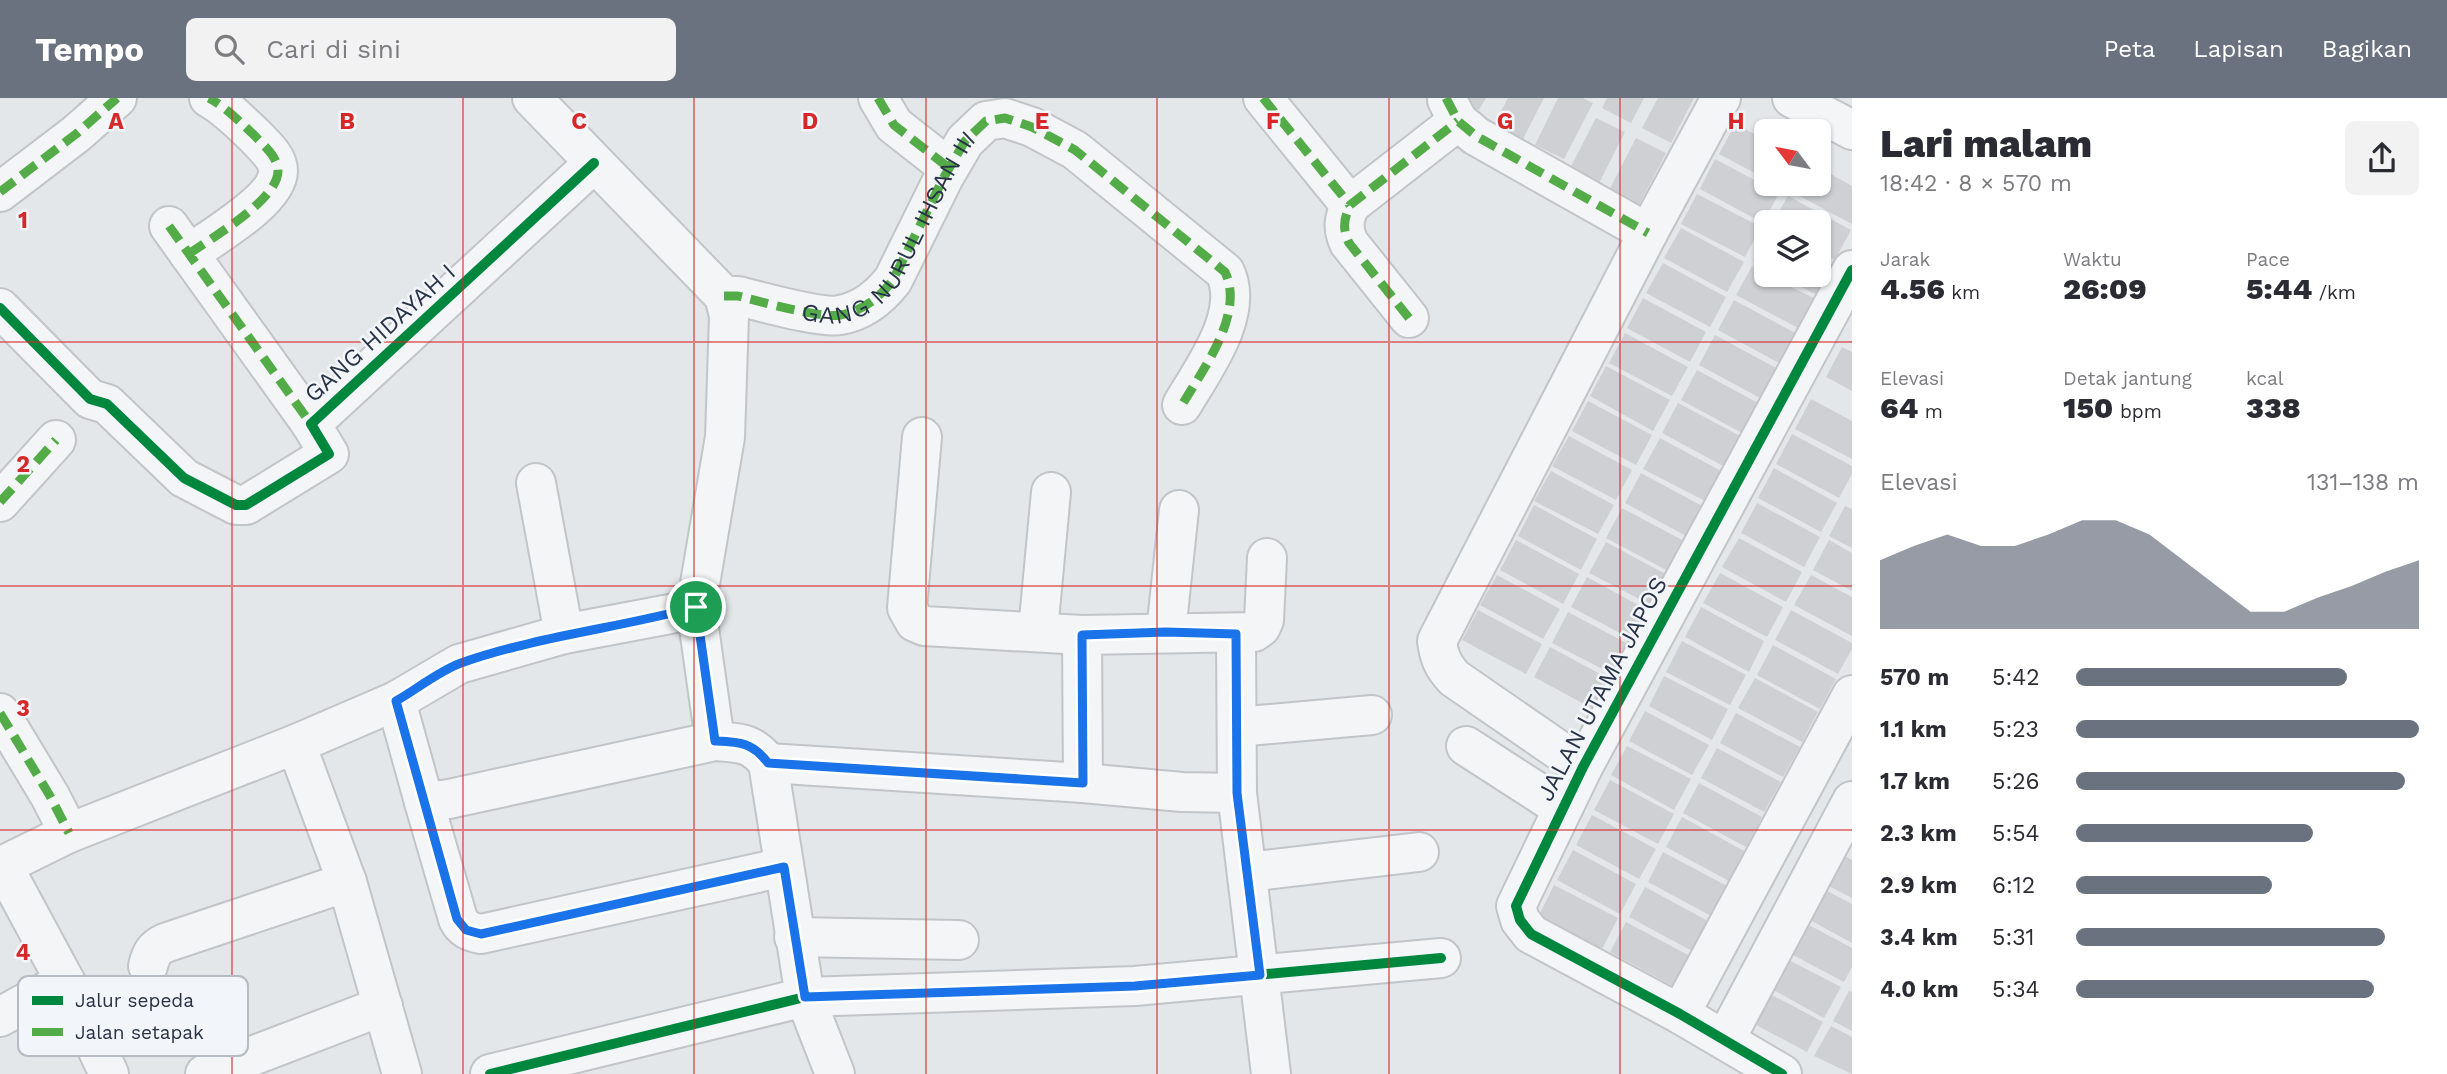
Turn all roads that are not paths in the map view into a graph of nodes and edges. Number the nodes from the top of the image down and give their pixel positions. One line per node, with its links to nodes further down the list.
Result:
1 (117, 98): 12 (street)
2 (532, 98): 10 (street)
3 (878, 98): 11 (street)
4 (1263, 98): 13 (street)
5 (1721, 98): 14 (street, JALAN UTAMA JAPOS)
6 (1792, 98): 9 (street)
7 (221, 101): 20 (street)
8 (1452, 110): 13 (street); 14 (street)
9 (1852, 130)
10 (594, 163): 16 (street); 20 (street, GANG HIDAYAH I)
11 (949, 168): 16 (street, GANG NURUL IHSAN III); 19 (street, GANG NURUL IHSAN III)
12 (0, 192)
13 (1350, 205): 18 (street)
14 (1648, 233): 43 (street, JALAN UTAMA JAPOS)
15 (1852, 270): 43 (street, JALAN UTAMA JAPOS)
16 (727, 306): 28 (street)
17 (0, 308): 20 (street, GANG HIDAYAH I)
18 (1409, 318)
19 (1182, 405)
20 (311, 424)
21 (922, 437): 29 (street)
22 (56, 440): 25 (street)
23 (536, 483): 31 (street)
24 (1051, 492): 29 (street)
25 (0, 502)
26 (1179, 510): 30 (street)
27 (1268, 558): 32 (street)
28 (683, 611): 31 (street); 39 (street)
29 (1038, 631): 33 (street)
30 (1166, 632): 32 (street); 33 (street)
31 (564, 634): 35 (street)
32 (1236, 634): 38 (street)
33 (1082, 635): 44 (street)
34 (1852, 695): 64 (street)
35 (396, 701): 40 (street); 47 (street)
36 (0, 713): 49 (street)
37 (1372, 715): 38 (street)
38 (1237, 727): 45 (street)
39 (715, 741): 42 (street); 47 (street)
40 (296, 744): 49 (street); 54 (street)
41 (1466, 746): 48 (street)
42 (768, 763): 44 (street); 52 (street)
43 (1583, 767): 48 (street, JALAN UTAMA JAPOS)
44 (1083, 783): 45 (street)
45 (1237, 793): 53 (street)
46 (1852, 801): 66 (street)
47 (424, 802): 52 (street)
48 (1562, 808): 64 (street, JALAN UTAMA JAPOS)
49 (69, 833): 51 (street)
50 (1419, 852): 53 (street)
51 (1, 866): 60 (street)
52 (784, 867): 55 (street)
53 (1247, 872): 59 (street)
54 (347, 882): 58 (street); 62 (street)
55 (794, 937): 56 (street); 61 (street)
56 (959, 940)
57 (1441, 958): 59 (street)
58 (148, 966)
59 (1260, 975): 61 (street); 73 (street)
60 (62, 976)
61 (805, 997): 71 (street); 72 (street)
62 (383, 1006): 69 (street); 70 (street)
63 (18, 1007): 65 (street)
64 (1680, 1014): 66 (street, JALAN UTAMA JAPOS)
65 (0, 1017)
66 (1726, 1040): 74 (street, JALAN UTAMA JAPOS)
67 (100, 1056): 68 (street)
68 (109, 1074)
69 (205, 1074)
70 (402, 1074)
71 (490, 1074)
72 (835, 1074)
73 (1271, 1074)
74 (1782, 1074)

